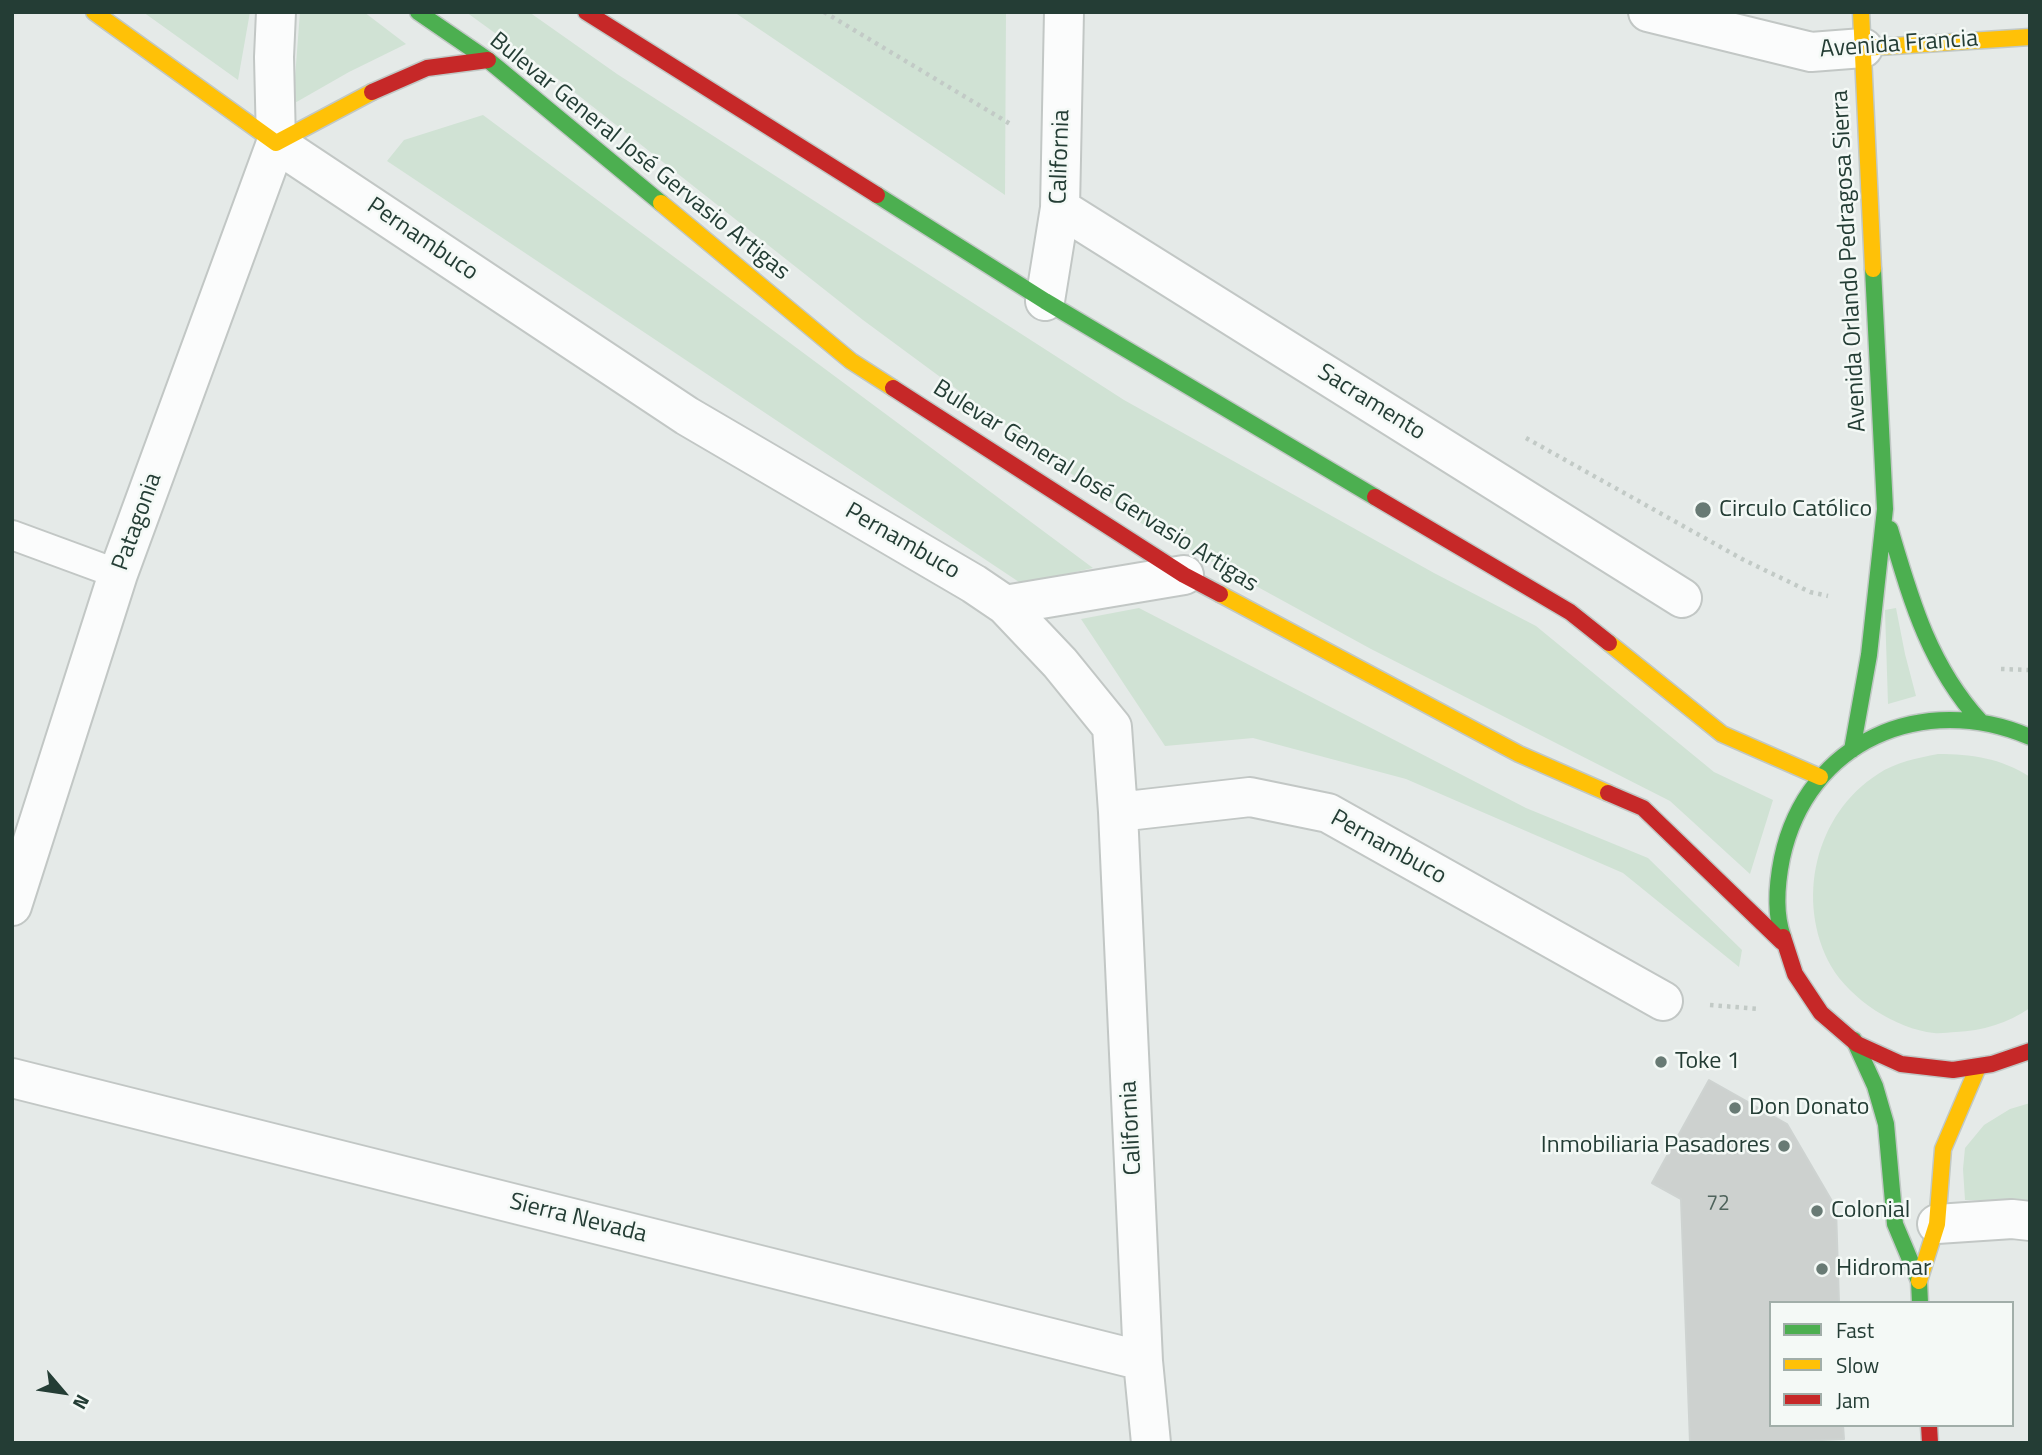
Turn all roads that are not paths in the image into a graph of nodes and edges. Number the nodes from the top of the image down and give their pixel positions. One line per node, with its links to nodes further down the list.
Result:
1 (94, 12): 10 (main road, Pernambuco)
2 (276, 12): 10 (street, Patagonia)
3 (418, 12): 9 (main road, Bulevar General José Gervasio Artigas)
4 (586, 12): 12 (main road)
5 (1064, 12): 11 (street, California)
6 (1648, 12): 7 (street, Avenida Francia)
7 (1862, 30): 8 (main road, Avenida Francia); 13 (main road, Avenida Orlando Pedragosa Sierra)
8 (2030, 37)
9 (488, 60): 10 (main road); 16 (main road, Bulevar General José Gervasio Artigas)
10 (276, 144): 15 (street, Patagonia); 18 (street, Pernambuco)
11 (1060, 208): 12 (street, California); 17 (street, Sacramento)
12 (1045, 300): 22 (main road)
13 (1885, 509): 19 (main road, Avenida Orlando Pedragosa Sierra); 21 (main road, Avenida Orlando Pedragosa Sierra)
14 (12, 535): 15 (lane)
15 (118, 575): 24 (street, Patagonia)
16 (1184, 575): 18 (street); 25 (main road, Bulevar General José Gervasio Artigas)
17 (1682, 597)
18 (1005, 604): 23 (street, Pernambuco)
19 (1980, 721): 20 (main road); 21 (main road)
20 (2030, 737)
21 (1852, 750): 22 (main road)
22 (1820, 778): 25 (main road)
23 (1118, 812): 26 (street, Pernambuco); 37 (street, California)
24 (12, 906)
25 (1782, 942): 27 (main road)
26 (1663, 1002)
27 (1854, 1040): 31 (main road); 35 (main road)
28 (2030, 1051): 29 (main road)
29 (2004, 1061): 30 (main road); 31 (main road)
30 (2030, 1063)
31 (1978, 1068): 34 (main road)
32 (12, 1078): 37 (street, Sierra Nevada)
33 (2030, 1221): 34 (street)
34 (1937, 1224): 35 (main road)
35 (1919, 1281): 36 (main road)
36 (1920, 1301)
37 (1143, 1361): 38 (street, California)
38 (1151, 1443)

